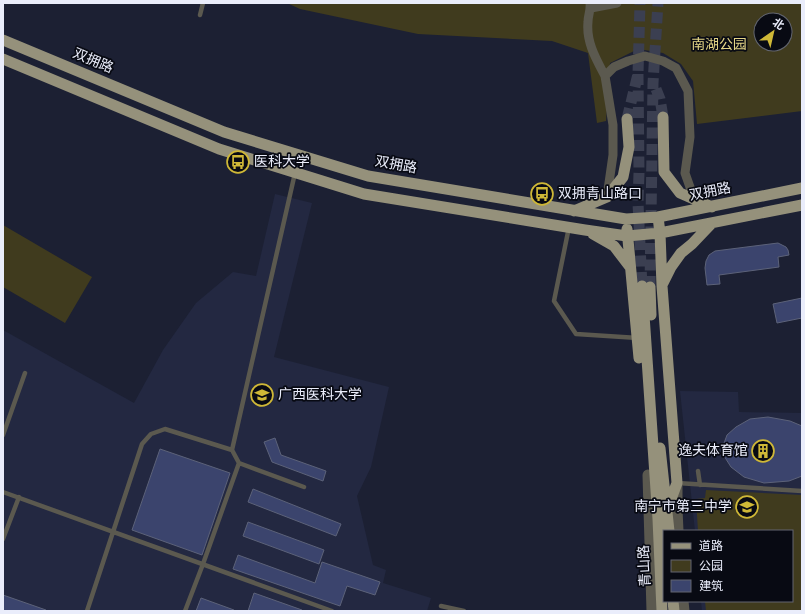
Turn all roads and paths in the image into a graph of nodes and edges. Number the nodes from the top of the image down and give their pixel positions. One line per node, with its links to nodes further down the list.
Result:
1 (202, 3): 4 (lane)
2 (617, 3): 3 (street)
3 (591, 5): 7 (street)
4 (200, 15)
5 (3, 40): 15 (main road, 双拥路)
6 (3, 59): 10 (main road)
7 (605, 76): 12 (street); 14 (street)
8 (663, 117): 14 (main road)
9 (628, 118): 12 (main road)
10 (295, 173): 19 (main road); 28 (lane)
11 (802, 188): 14 (main road, 双拥路)
12 (607, 198): 15 (main road)
13 (802, 205): 18 (main road)
14 (712, 207): 16 (main road, 双拥路)
15 (574, 211): 17 (main road, 双拥路)
16 (658, 217): 17 (main road, 双拥路); 21 (main road)
17 (626, 219): 22 (main road)
18 (712, 223): 21 (main road); 24 (main road)
19 (569, 227): 20 (main road); 25 (lane)
20 (585, 230): 22 (main road); 23 (main road)
21 (660, 233): 22 (main road); 24 (main road)
22 (627, 236): 23 (main road)
23 (630, 267): 25 (main road)
24 (651, 286): 32 (main road); 38 (main road); 39 (main road)
25 (638, 338): 31 (main road)
26 (25, 373): 27 (lane)
27 (3, 435)
28 (232, 450): 29 (lane); 42 (lane)
29 (239, 463): 34 (lane); 44 (lane)
30 (698, 471): 33 (lane)
31 (648, 475): 39 (main road); 50 (street)
32 (677, 483): 33 (lane); 38 (main road); 41 (street)
33 (700, 485): 35 (lane)
34 (304, 487)
35 (802, 491)
36 (3, 492): 37 (lane)
37 (18, 497): 42 (lane); 43 (lane)
38 (667, 510): 40 (main road)
39 (658, 519): 51 (main road, 青山路)
40 (669, 530)
41 (678, 530)
42 (113, 532): 44 (lane); 46 (lane)
43 (3, 540)
44 (203, 564): 47 (lane); 48 (lane)
45 (442, 606): 49 (lane)
46 (87, 611)
47 (185, 611)
48 (332, 611)
49 (464, 611)
50 (652, 611)
51 (662, 611)

